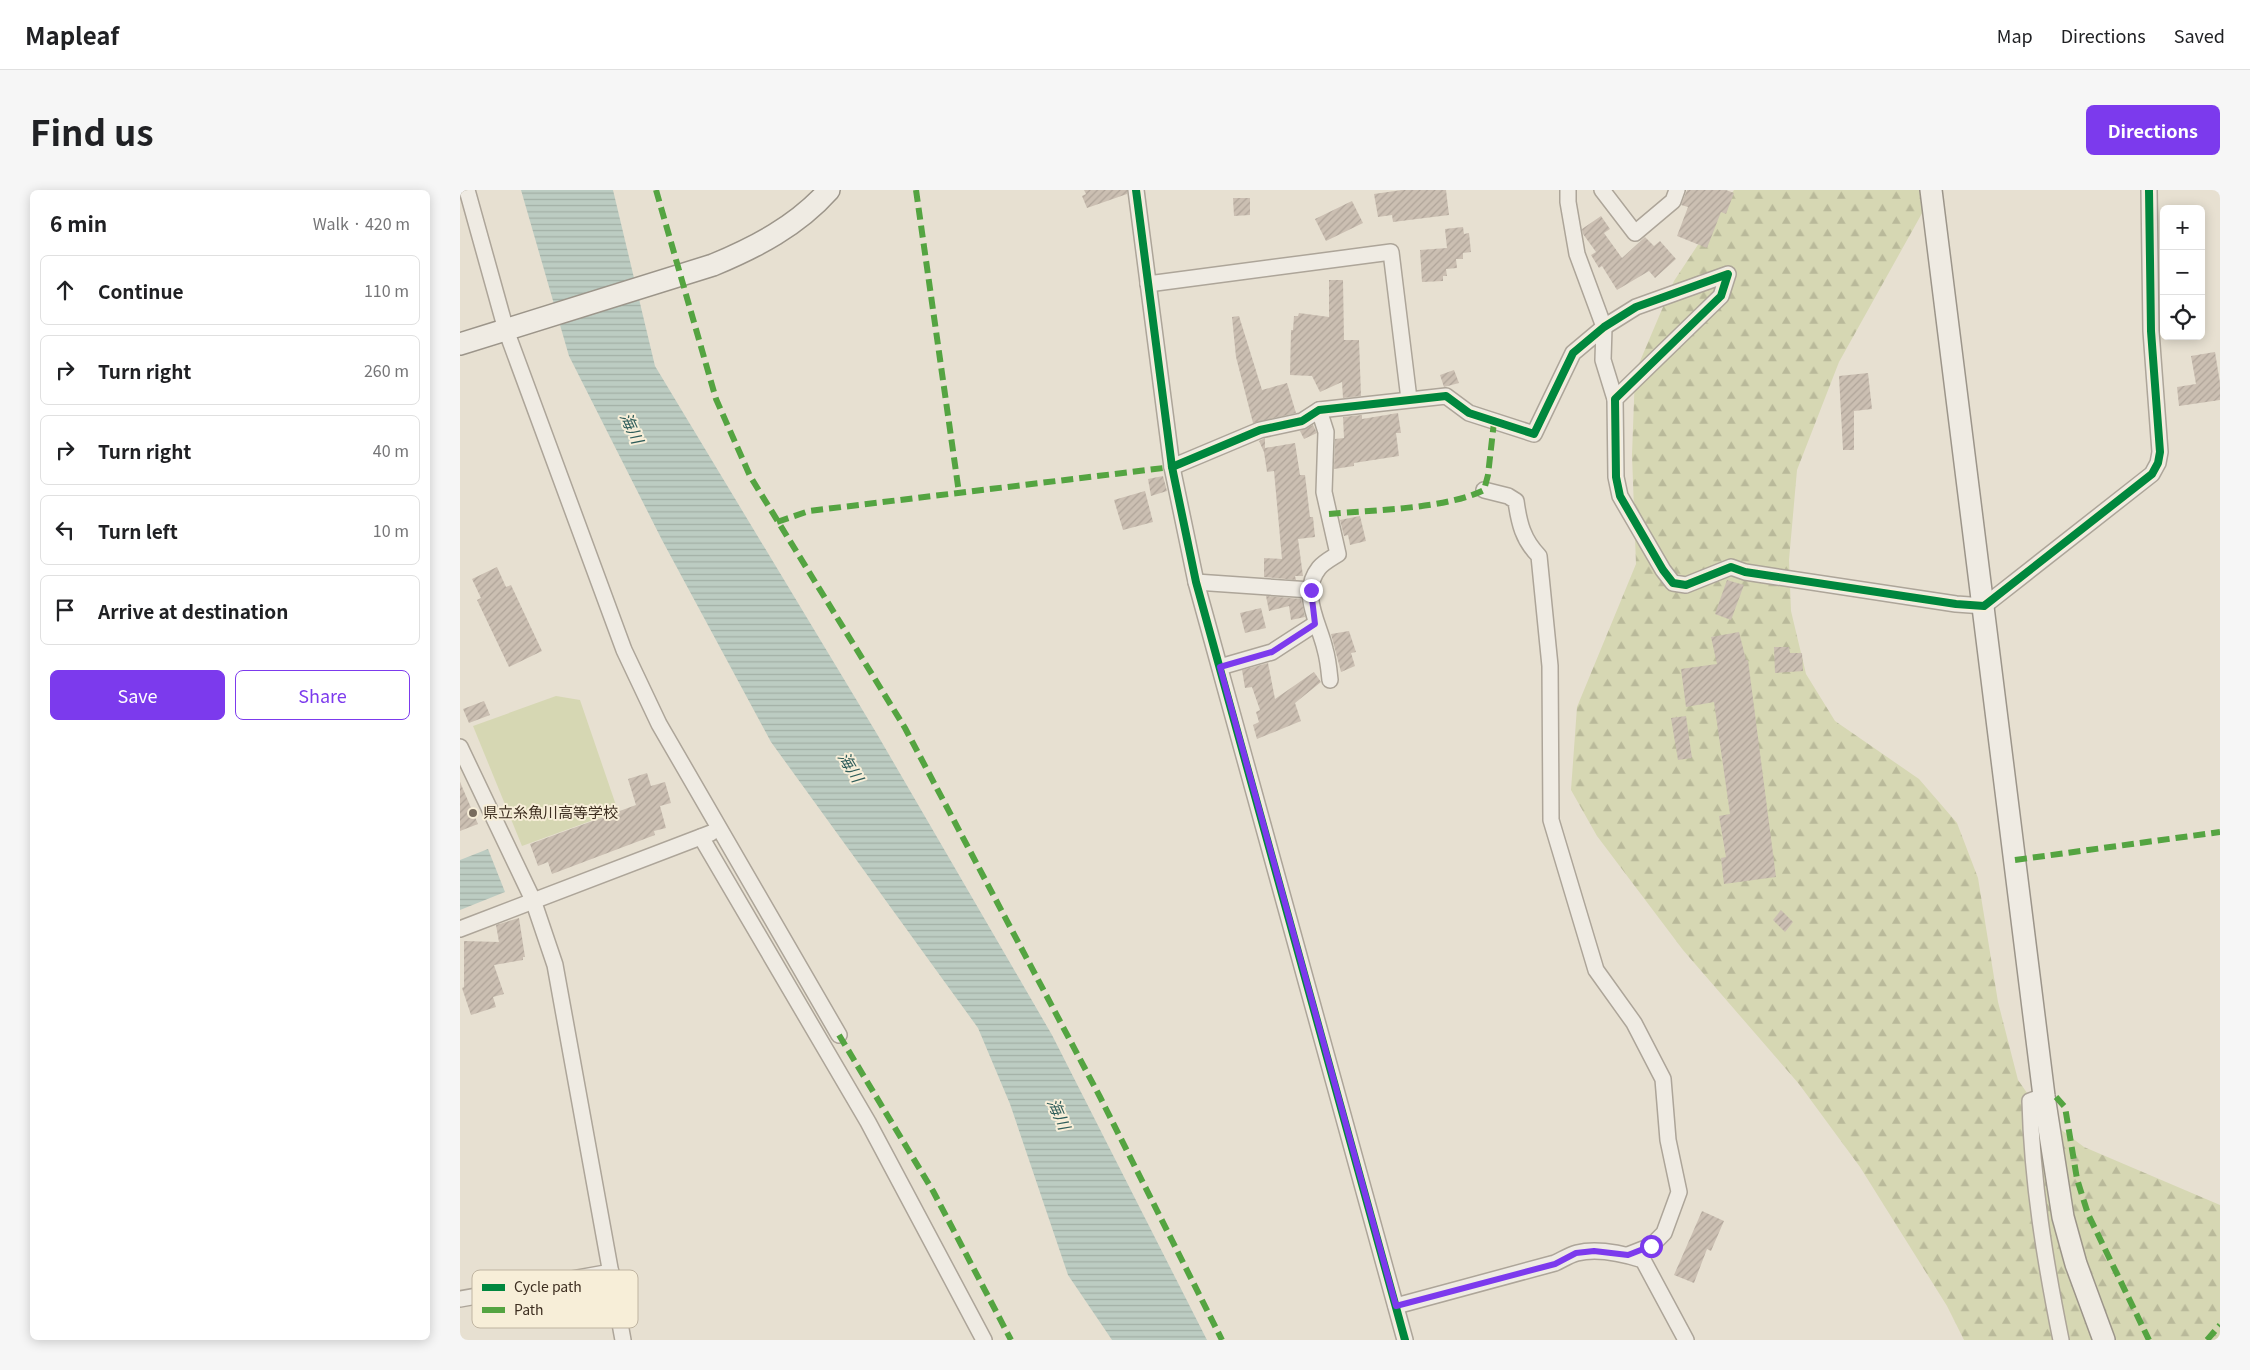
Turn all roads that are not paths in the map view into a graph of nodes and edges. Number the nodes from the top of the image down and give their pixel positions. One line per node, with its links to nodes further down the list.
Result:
1 (466, 190): 11 (street)
2 (829, 190): 11 (street)
3 (1136, 190): 9 (street)
4 (1568, 190): 10 (street)
5 (1602, 190): 6 (street)
6 (1677, 190)
7 (1931, 190): 20 (street)
8 (2149, 190): 20 (street)
9 (1148, 284): 13 (street); 16 (street)
10 (1604, 327): 13 (street); 14 (street); 14 (street)
11 (506, 330): 12 (street); 25 (street)
12 (460, 344)
13 (1409, 399): 15 (street)
14 (1615, 399): 20 (street)
15 (1319, 410): 16 (street); 19 (street)
16 (1172, 467): 18 (street)
17 (1484, 490): 31 (street)
18 (1196, 582): 19 (street); 22 (street)
19 (1311, 590): 21 (street)
20 (1984, 606): 30 (street)
21 (1315, 624): 22 (street); 23 (street)
22 (1220, 667): 33 (street)
23 (1330, 680)
24 (460, 747): 27 (street)
25 (719, 830): 26 (street); 29 (street)
26 (701, 837): 27 (street); 34 (street)
27 (533, 900): 28 (street); 32 (street)
28 (460, 929)
29 (839, 1035)
30 (2044, 1096): 37 (street); 38 (street)
31 (1628, 1255): 33 (street); 36 (street)
32 (611, 1270)
33 (1396, 1306): 35 (street)
34 (984, 1340)
35 (1405, 1340)
36 (1686, 1340)
37 (2060, 1340)
38 (2104, 1340)

